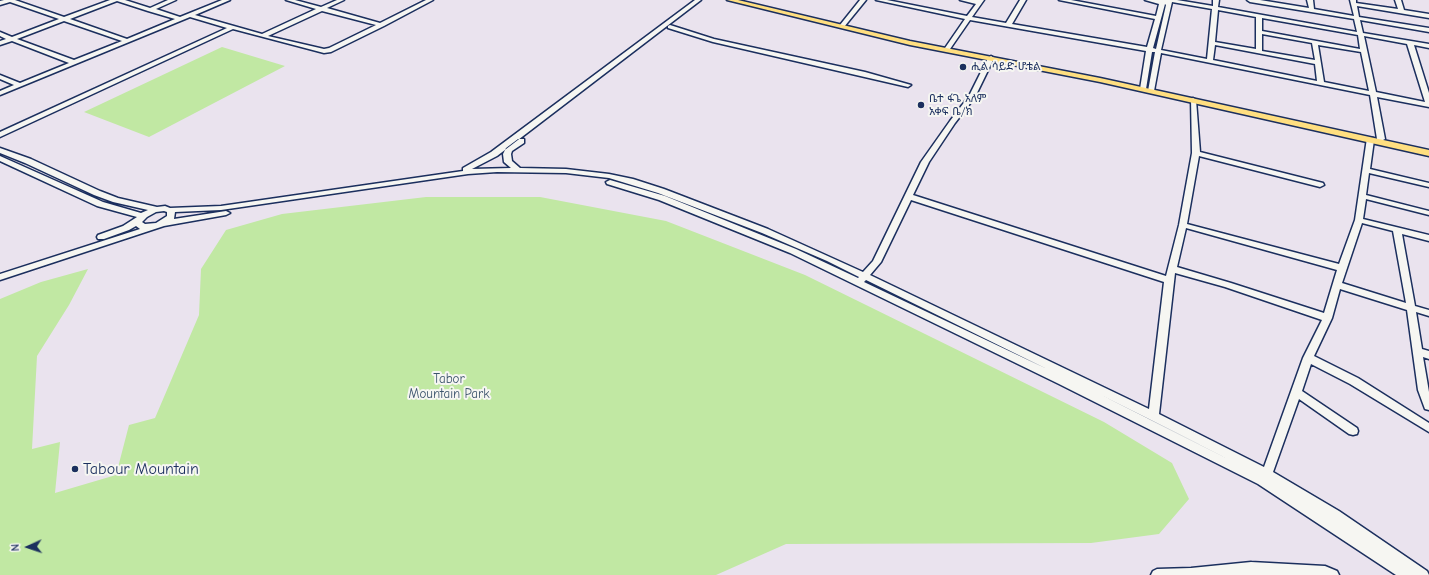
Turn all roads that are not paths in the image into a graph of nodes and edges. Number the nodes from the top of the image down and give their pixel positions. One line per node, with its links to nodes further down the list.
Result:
1 (10, 0): 29 (street); 41 (street)
2 (115, 0): 41 (street)
3 (119, 0): 23 (street)
4 (173, 0): 32 (street)
5 (227, 0): 35 (street)
6 (289, 0): 31 (street)
7 (341, 0): 31 (street)
8 (430, 0): 43 (street)
9 (698, 0): 79 (street)
10 (706, 0): 47 (street)
11 (730, 0): 44 (main road)
12 (741, 0): 44 (main road)
13 (863, 0): 44 (street)
14 (878, 0): 38 (street)
15 (963, 0): 27 (street)
16 (1023, 0): 45 (street)
17 (1062, 0): 39 (street)
18 (1148, 0): 24 (street)
19 (1216, 0): 30 (street)
20 (1250, 0): 26 (street)
21 (1310, 0): 33 (street)
22 (1398, 0): 34 (street)
23 (128, 1): 32 (street)
24 (1162, 1): 25 (street); 39 (street)
25 (1169, 1): 30 (street); 62 (street)
26 (1261, 1): 33 (street)
27 (980, 2): 38 (street)
28 (1354, 2): 34 (street); 40 (street)
29 (0, 4)
30 (1216, 8): 36 (street); 57 (street)
31 (321, 9): 43 (street); 52 (street)
32 (150, 10): 42 (street)
33 (1312, 10): 40 (street)
34 (1402, 11): 37 (street)
35 (189, 15): 42 (street); 46 (street)
36 (1259, 16): 49 (street); 51 (street)
37 (1429, 16)
38 (968, 18): 45 (street); 60 (street)
39 (1158, 18): 61 (street)
40 (1357, 18): 48 (street); 51 (street)
41 (63, 19): 53 (street); 54 (street)
42 (182, 19): 54 (street)
43 (382, 25): 52 (street)
44 (843, 25): 60 (main road); 65 (main road)
45 (1008, 25): 61 (street)
46 (233, 27): 52 (street); 81 (street)
47 (670, 27): 73 (street); 80 (street)
48 (1429, 30)
49 (1259, 32): 55 (street); 64 (street)
50 (0, 34): 53 (street)
51 (1360, 34): 58 (street); 63 (street)
52 (262, 36)
53 (12, 38): 56 (street); 67 (street)
54 (128, 41): 67 (street)
55 (1315, 42): 63 (street); 68 (street)
56 (0, 43)
57 (1212, 43): 64 (street); 66 (street)
58 (1410, 43): 59 (street); 71 (street)
59 (1429, 46)
60 (948, 48): 74 (main road)
61 (1150, 50): 62 (street); 74 (street)
62 (1158, 51): 66 (street); 74 (street)
63 (1364, 51): 76 (street)
64 (1259, 52): 68 (street)
65 (990, 58): 74 (main road); 94 (street)
66 (1210, 61): 70 (street)
67 (75, 63): 72 (street)
68 (1318, 63): 70 (street)
69 (0, 77): 72 (street)
70 (1321, 83): 76 (street)
71 (1425, 83): 78 (street)
72 (20, 85): 75 (street)
73 (908, 85)
74 (1148, 89): 77 (main road); 82 (main road)
75 (0, 93)
76 (1373, 94): 78 (street); 82 (street)
77 (1193, 100): 83 (main road); 86 (street)
78 (1429, 104)
79 (528, 127): 80 (street); 91 (street)
80 (537, 128): 89 (street)
81 (0, 135)
82 (1381, 139): 85 (main road)
83 (1370, 140): 87 (main road); 90 (street)
84 (0, 150): 96 (street)
85 (1429, 150)
86 (1196, 153): 92 (street); 102 (street)
87 (1429, 153)
88 (0, 158): 99 (street)
89 (518, 170): 91 (street); 105 (street)
90 (1366, 170): 93 (street); 95 (street)
91 (460, 173): 97 (street)
92 (1320, 185)
93 (1429, 185)
94 (908, 196): 111 (street); 112 (street)
95 (1362, 196): 98 (street); 100 (street)
96 (156, 209): 97 (street); 99 (street)
97 (170, 210): 101 (street)
98 (1429, 213)
99 (140, 218): 103 (street); 109 (street)
100 (1359, 220): 104 (street); 107 (street)
101 (164, 223): 103 (street); 105 (street)
102 (1183, 225): 107 (street); 108 (street)
103 (153, 227): 110 (street)
104 (1397, 229): 106 (street); 114 (street)
105 (762, 234): 111 (street)
106 (1429, 238)
107 (1342, 268): 113 (street)
108 (1172, 269): 112 (street); 116 (street)
109 (0, 271)
110 (0, 277)
111 (862, 279): 122 (street); 128 (street)
112 (1169, 280): 122 (street)
113 (1337, 285): 114 (street); 116 (street)
114 (1412, 309): 115 (street); 117 (street)
115 (1429, 313)
116 (1327, 318): 119 (street)
117 (1418, 352): 118 (street); 121 (street)
118 (1429, 355)
119 (1308, 358): 120 (street); 123 (street)
120 (1296, 392): 124 (street); 125 (street)
121 (1429, 406)
122 (1154, 416): 125 (street)
123 (1429, 428)
124 (1354, 431)
125 (1267, 474): 129 (street)
126 (1157, 575): 127 (street)
127 (1333, 575)
128 (1407, 575)
129 (1423, 575)

